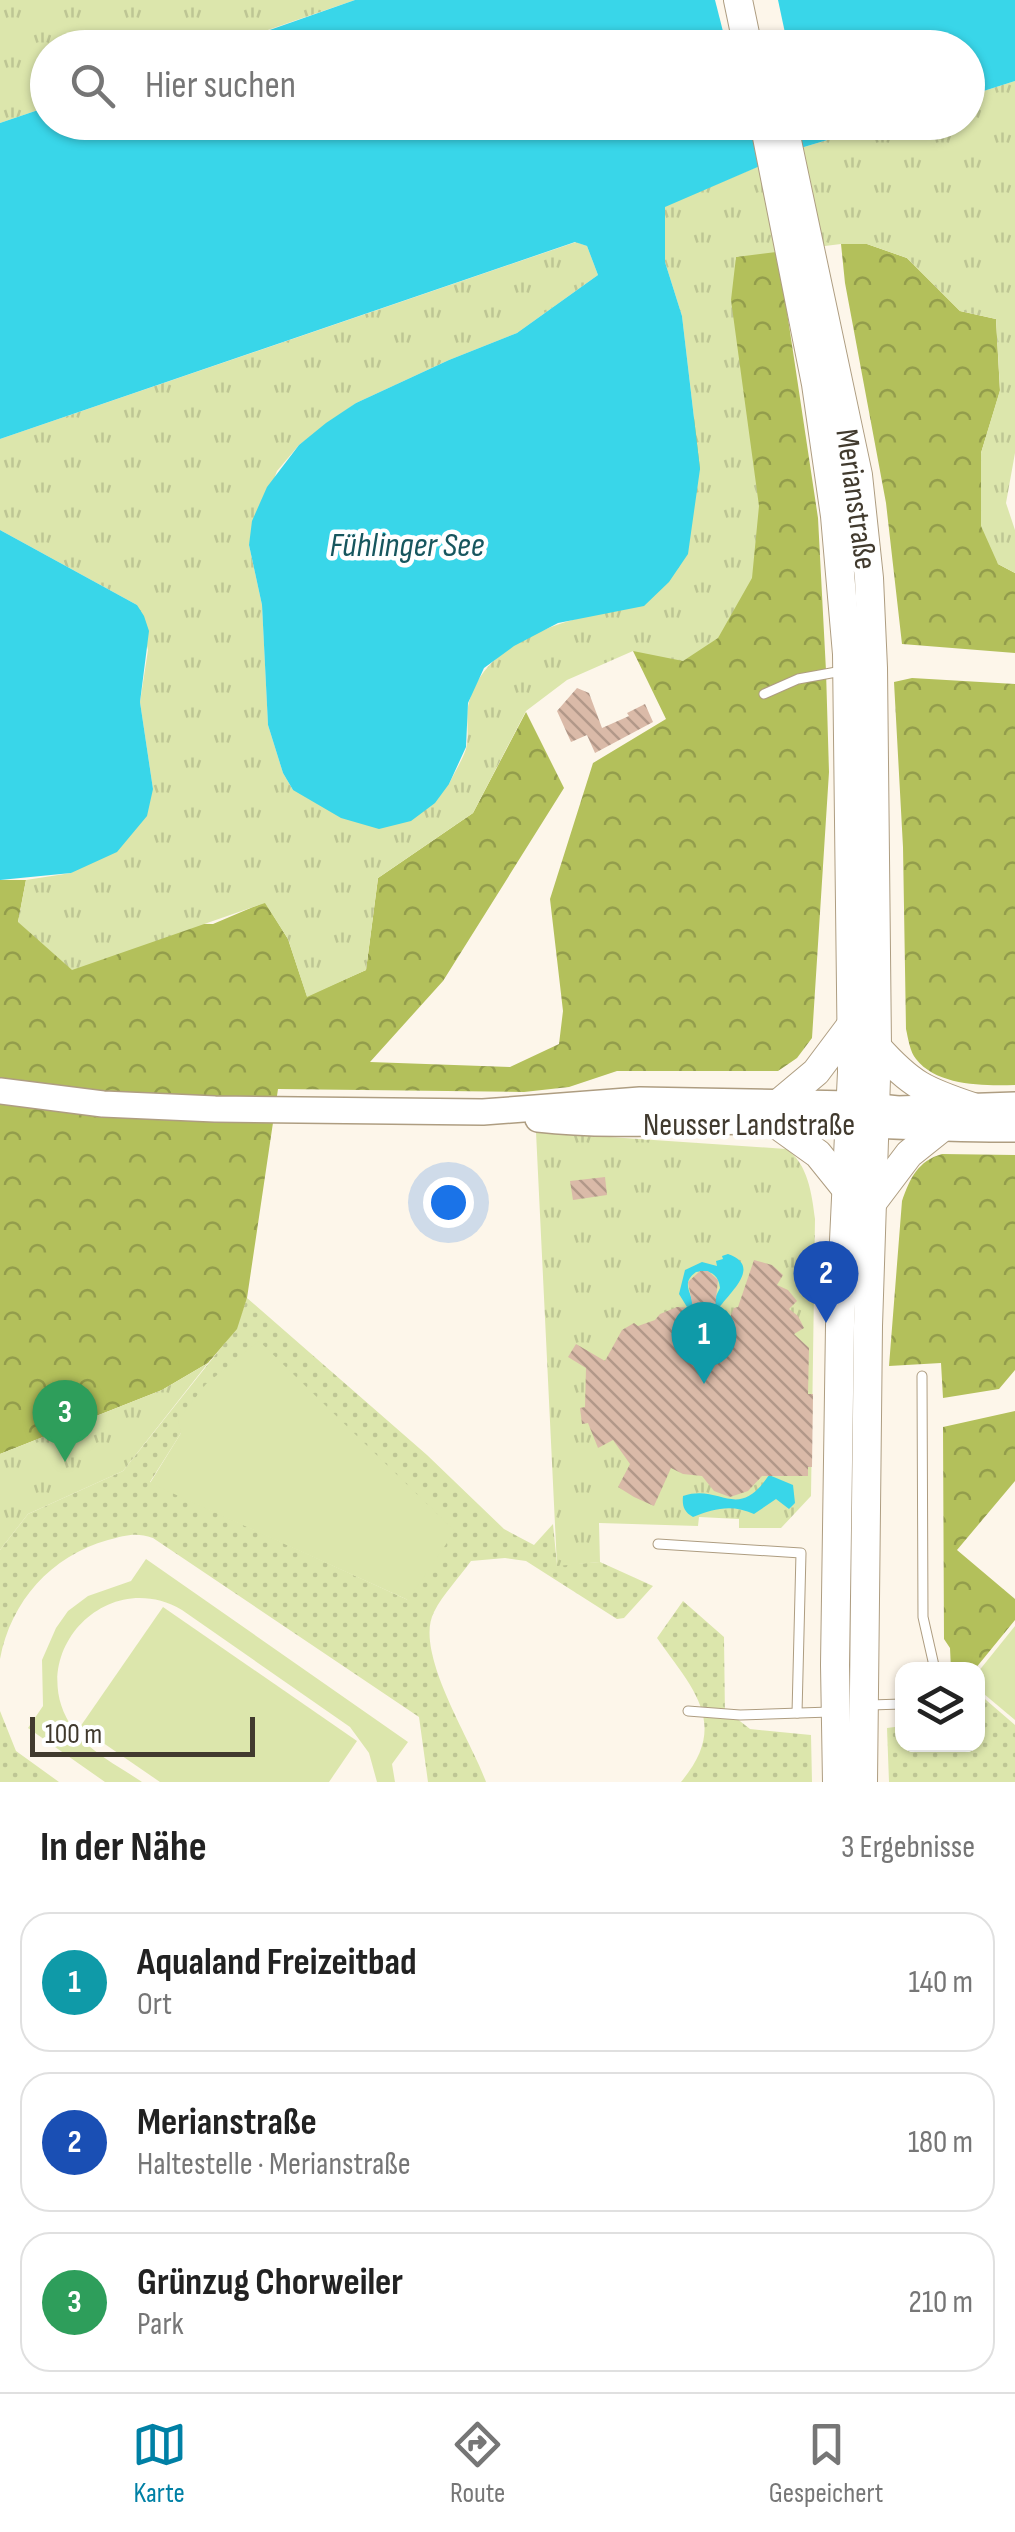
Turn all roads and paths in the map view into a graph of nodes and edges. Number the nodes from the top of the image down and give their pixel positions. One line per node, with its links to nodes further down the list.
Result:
1 (738, 0): 3 (main road)
2 (757, 0): 4 (main road)
3 (744, 30)
4 (763, 30)
5 (769, 140): 7 (main road, Merianstraße)
6 (786, 140): 7 (main road, Merianstraße)
7 (807, 287): 8 (main road, Merianstraße)
8 (860, 669): 9 (lane); 10 (main road, Merianstraße); 11 (main road, Merianstraße)
9 (764, 694)
10 (850, 1028): 15 (main road); 16 (main road, Merianstraße)
11 (877, 1047): 14 (main road); 16 (main road, Merianstraße)
12 (0, 1091): 15 (main road, Neusser Landstraße)
13 (1015, 1106): 14 (main road, Neusser Landstraße)
14 (973, 1107): 16 (main road, Neusser Landstraße)
15 (775, 1112): 16 (main road, Neusser Landstraße); 19 (main road)
16 (862, 1114): 18 (main road, Neusser Landstraße); 19 (main road, Merianstraße)
17 (1015, 1129): 18 (main road, Neusser Landstraße)
18 (940, 1130): 19 (main road)
19 (859, 1197): 24 (main road, Merianstraße)
20 (922, 1376): 22 (lane)
21 (658, 1544): 26 (lane)
22 (933, 1662)
23 (895, 1705): 24 (lane)
24 (850, 1708): 26 (lane); 27 (main road, Merianstraße); 28 (main road, Merianstraße)
25 (688, 1711): 26 (lane)
26 (797, 1713)
27 (837, 1782)
28 (863, 1782)

